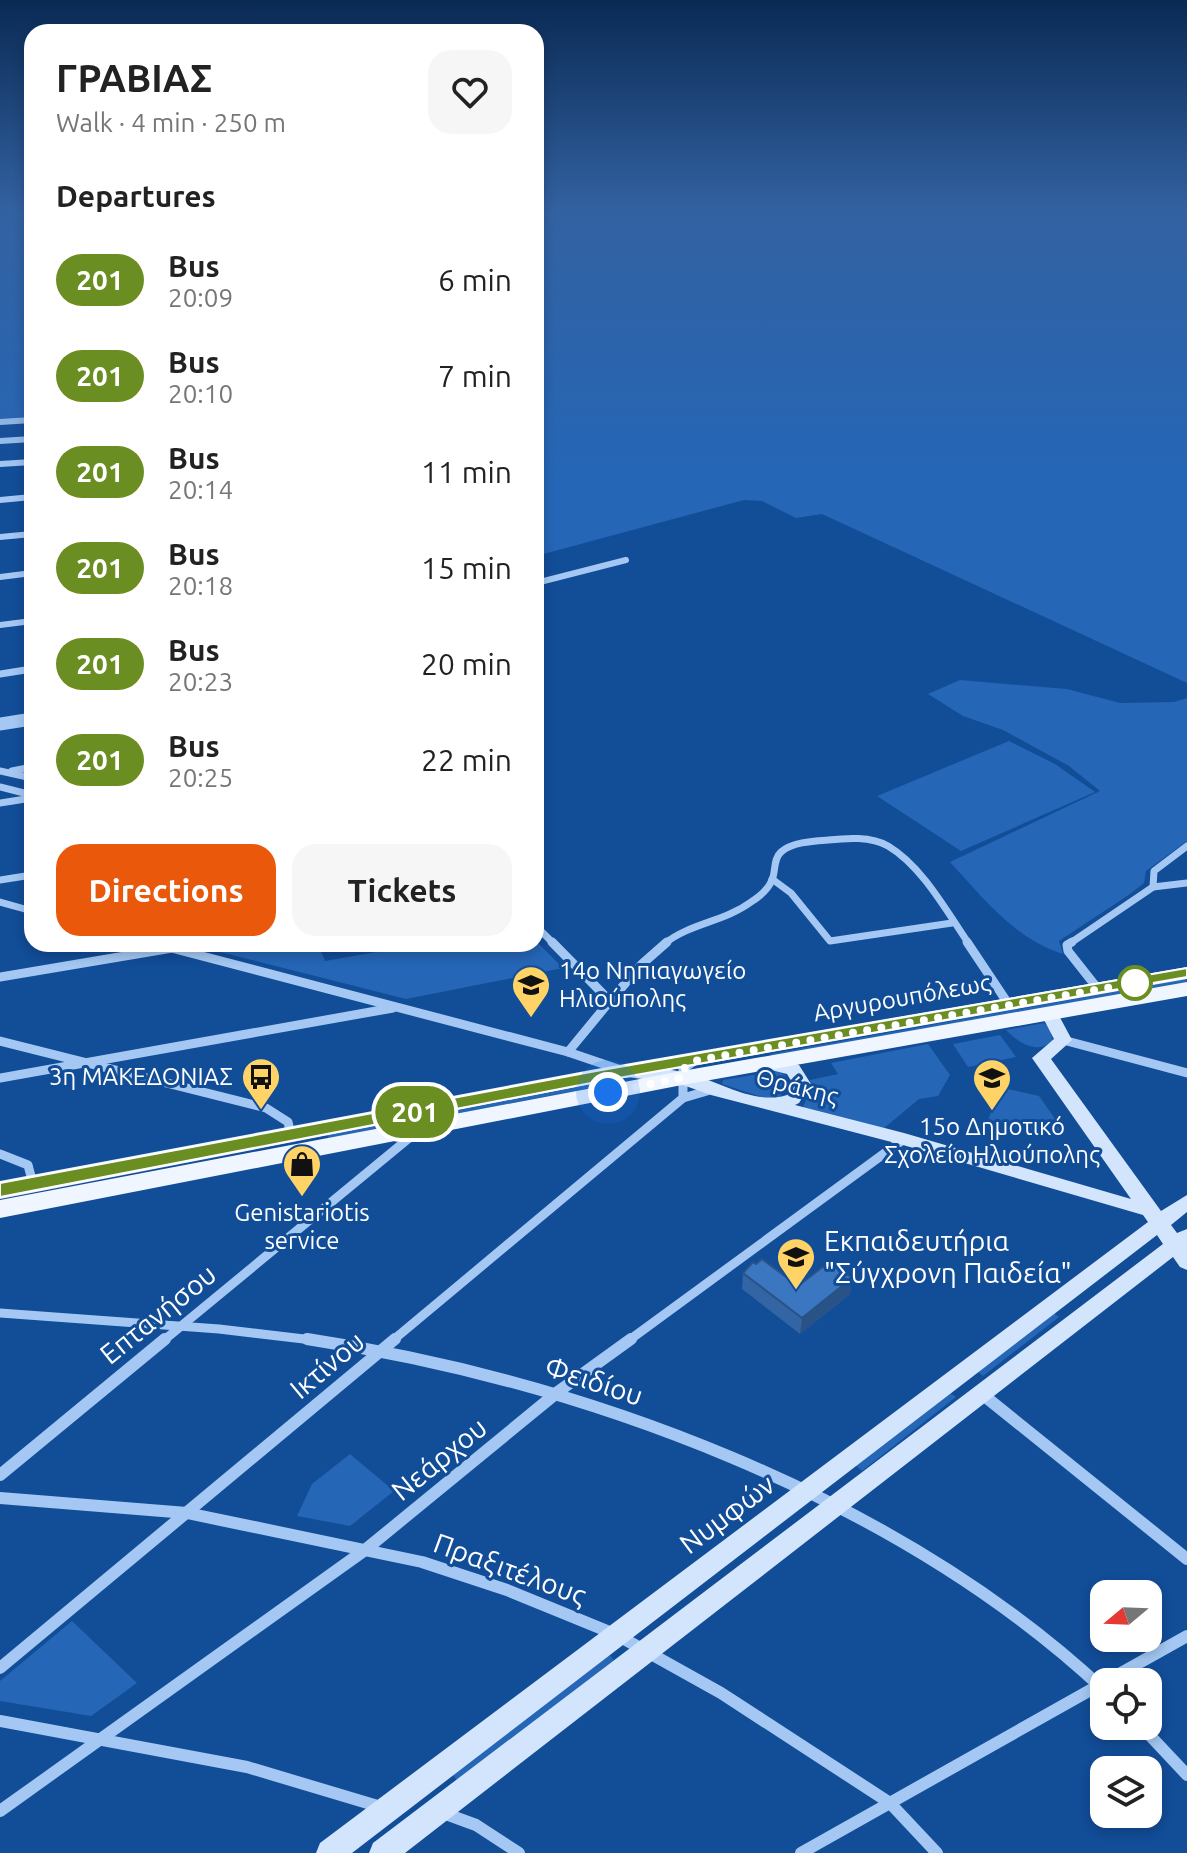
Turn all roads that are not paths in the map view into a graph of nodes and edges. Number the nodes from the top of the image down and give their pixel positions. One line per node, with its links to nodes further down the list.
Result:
1 (24, 420): 2 (street)
2 (0, 422)
3 (24, 440): 4 (street)
4 (0, 441)
5 (24, 464): 6 (street)
6 (0, 466)
7 (24, 498): 8 (street)
8 (0, 500)
9 (24, 535): 10 (street)
10 (0, 537)
11 (626, 560): 14 (street)
12 (24, 574): 13 (street)
13 (0, 577)
14 (544, 581)
15 (24, 619): 16 (street)
16 (0, 623)
17 (24, 670): 18 (street)
18 (0, 674)
19 (24, 720): 20 (street)
20 (0, 724)
21 (24, 768): 22 (street)
22 (2, 771): 23 (street)
23 (24, 776)
24 (0, 787): 25 (street)
25 (24, 794)
26 (24, 798): 27 (street)
27 (0, 803)
28 (1187, 846): 33 (street)
29 (24, 876): 31 (street)
30 (772, 879): 36 (street); 36 (street); 44 (street)
31 (0, 880)
32 (1187, 883): 33 (street)
33 (1153, 887): 42 (street)
34 (0, 902): 35 (street)
35 (24, 909)
36 (952, 923): 45 (street)
37 (544, 934): 44 (street)
38 (147, 952): 41 (street)
39 (186, 952): 46 (street, Θράκης)
40 (1187, 973): 42 (main road, Αργυρουπόλεως)
41 (0, 977)
42 (1098, 989): 45 (main road, Αργυρουπόλεως)
43 (1187, 989): 47 (main road, Αργυρουπόλεως)
44 (610, 1001): 50 (street)
45 (1009, 1005): 51 (main road, Αργυρουπόλεως)
46 (395, 1008): 50 (street, Θράκης); 52 (street)
47 (1050, 1014): 48 (street); 53 (main road, Αργυρουπόλεως)
48 (1063, 1040): 55 (street); 66 (street)
49 (0, 1041): 52 (street)
50 (568, 1052): 54 (street, Θράκης)
51 (698, 1060): 54 (main road, Αργυρουπόλεως); 57 (street, Ικτίνου)
52 (85, 1063): 56 (street); 60 (street)
53 (769, 1064): 57 (main road, Αργυρουπόλεως); 58 (street)
54 (626, 1072): 57 (street, Θράκης); 60 (main road, Αργυρουπόλεως)
55 (1187, 1073)
56 (0, 1078)
57 (682, 1088): 58 (street, Θράκης); 59 (main road, Αργυρουπόλεως); 70 (street, Ικτίνου)
58 (770, 1106): 61 (street, Θράκης)
59 (421, 1128): 65 (main road, Αργυρουπόλεως); 69 (street, Επτανήσου)
60 (291, 1135): 63 (main road, Αργυρουπόλεως)
61 (904, 1139): 66 (street, Θράκης); 71 (street, Νεάρχου)
62 (0, 1154): 63 (street)
63 (33, 1184): 64 (main road, Αργυρουπόλεως)
64 (0, 1190)
65 (0, 1209)
66 (1172, 1211): 67 (street); 74 (street, Νυμφών)
67 (1183, 1248): 72 (street)
68 (0, 1313): 69 (street, Φειδίου)
69 (182, 1326): 70 (street, Φειδίου); 73 (street, Επτανήσου)
70 (381, 1351): 71 (street, Φειδίου); 77 (street, Ικτίνου)
71 (559, 1391): 74 (street, Φειδίου); 78 (street, Νεάρχου)
72 (982, 1394): 76 (street); 79 (street)
73 (0, 1475)
74 (804, 1493): 76 (street, Φειδίου); 80 (street, Νυμφών)
75 (0, 1498): 77 (street, Πραξιτέλους)
76 (834, 1507): 82 (street); 85 (street, Φειδίου)
77 (187, 1513): 78 (street, Πραξιτέλους); 83 (street, Ικτίνου)
78 (365, 1550): 80 (street, Πραξιτέλους); 88 (street, Νεάρχου)
79 (1187, 1559)
80 (617, 1635): 82 (street, Πραξιτέλους); 92 (street, Νυμφών)
81 (1187, 1636): 84 (street)
82 (647, 1651): 91 (street, Πραξιτέλους); 94 (street)
83 (0, 1668)
84 (1132, 1668)
85 (1090, 1675)
86 (1090, 1692): 91 (street)
87 (0, 1721): 88 (street)
88 (99, 1739): 92 (street); 93 (street, Νεάρχου)
89 (1154, 1740): 90 (street)
90 (1187, 1775)
91 (890, 1803): 98 (street); 99 (street, Πραξιτέλους)
92 (388, 1809): 94 (street); 95 (street, Νυμφών)
93 (0, 1811)
94 (437, 1812): 96 (street); 97 (street)
95 (330, 1853)
96 (383, 1853)
97 (519, 1853)
98 (801, 1853)
99 (937, 1853)

